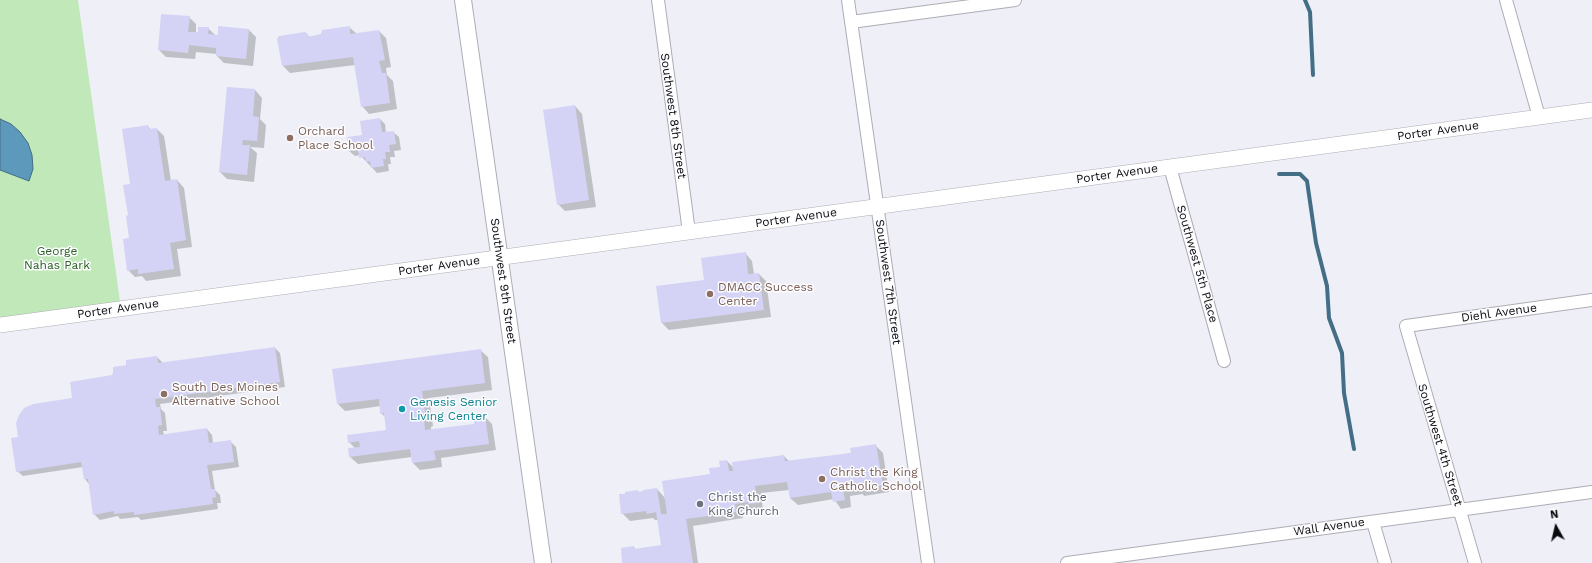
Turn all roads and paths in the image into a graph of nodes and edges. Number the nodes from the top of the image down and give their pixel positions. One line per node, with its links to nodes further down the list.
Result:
1 (463, 0): 12 (main road, Southwest 9th Street)
2 (658, 0): 11 (street, Southwest 8th Street)
3 (848, 0): 6 (street, Southwest 7th Street)
4 (1015, 0): 6 (street)
5 (1506, 0): 8 (street)
6 (851, 22): 10 (street, Southwest 7th Street)
7 (1592, 110): 8 (street, Porter Avenue)
8 (1539, 117): 9 (street, Porter Avenue)
9 (1170, 167): 10 (street, Porter Avenue); 16 (street, Southwest 5th Place)
10 (877, 207): 11 (street, Porter Avenue); 21 (street, Southwest 7th Street)
11 (689, 232): 12 (street, Porter Avenue)
12 (500, 258): 14 (street, Porter Avenue); 20 (main road, Southwest 9th Street)
13 (1592, 300): 15 (street, Diehl Avenue)
14 (0, 325)
15 (1406, 326): 18 (street, Southwest 4th Street)
16 (1224, 361)
17 (1592, 492): 18 (street, Wall Avenue)
18 (1460, 510): 19 (street, Wall Avenue); 24 (street, Southwest 4th Street)
19 (1373, 522): 22 (street, Wall Avenue); 23 (street)
20 (543, 563)
21 (928, 563)
22 (1067, 563)
23 (1385, 563)
24 (1476, 563)

